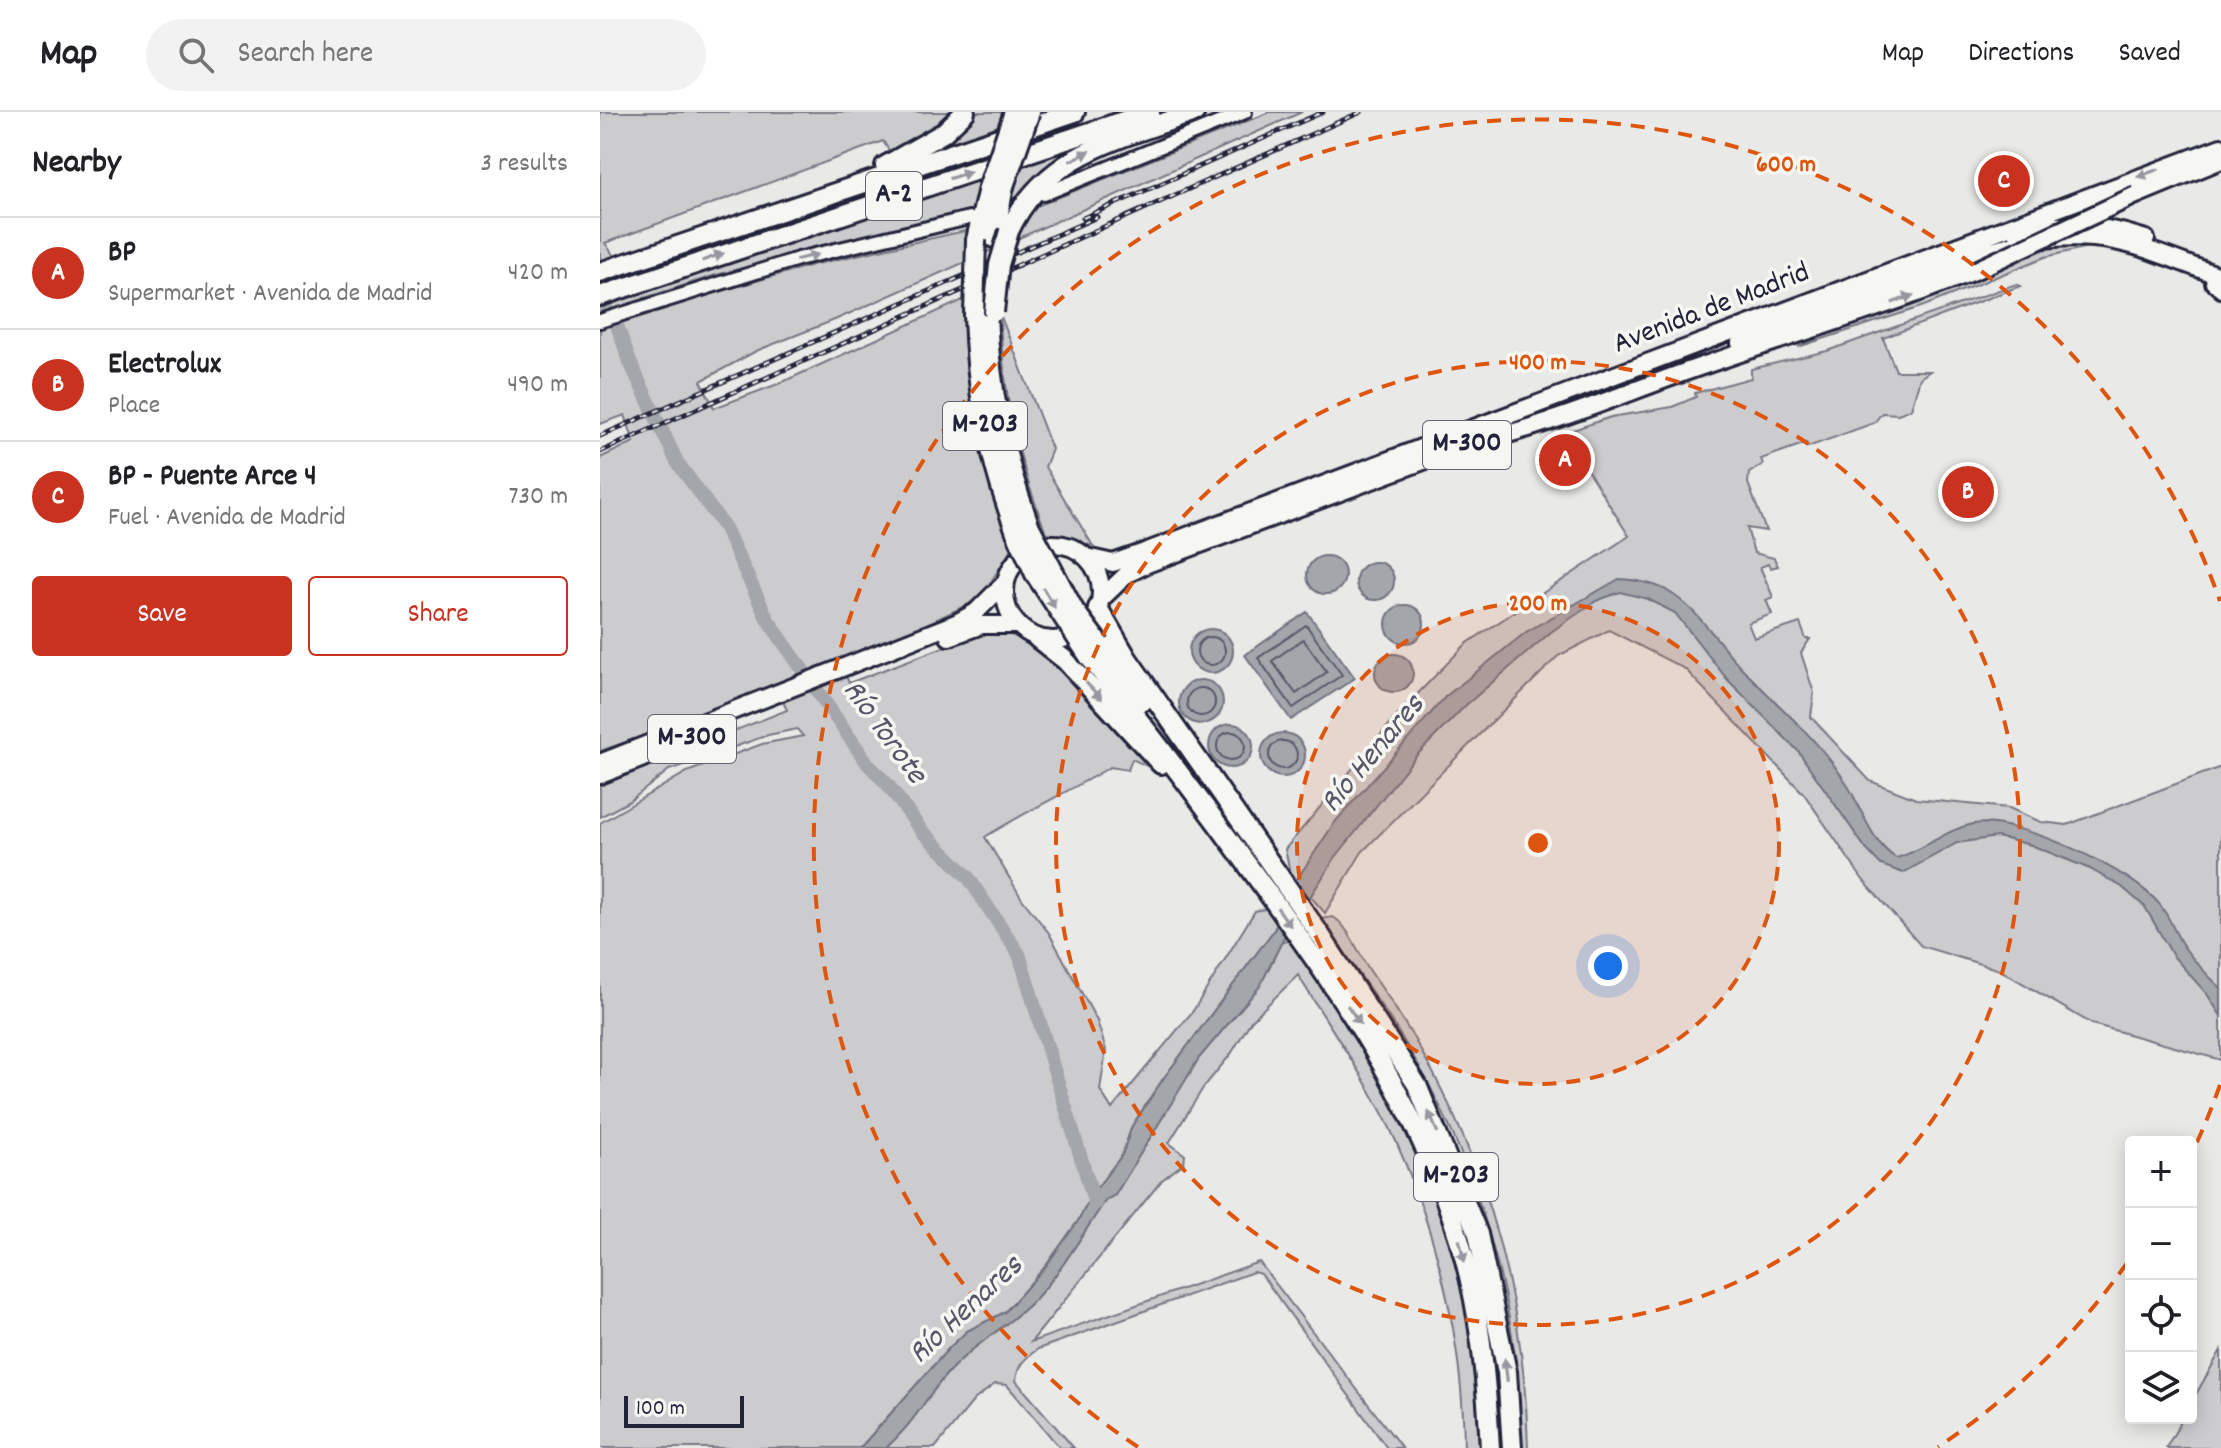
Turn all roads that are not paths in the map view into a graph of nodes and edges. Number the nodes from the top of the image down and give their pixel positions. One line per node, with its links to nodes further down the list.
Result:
1 (965, 112): 14 (highway, A-2)
2 (1014, 112): 10 (highway, bridge)
3 (1030, 112): 10 (highway, bridge)
4 (1075, 112): 14 (highway, A-2)
5 (1150, 112): 18 (highway, A-2, one-way to 5)
6 (1195, 112): 13 (highway, one-way to 6)
7 (1245, 112): 11 (street)
8 (2221, 147): 19 (main road, Avenida de Madrid / M-300, one-way to 19)
9 (2221, 160): 22 (main road, Avenida de Madrid / M-300, one-way to 9, bridge)
10 (996, 187): 13 (highway)
11 (1044, 194)
12 (969, 218): 21 (street, one-way to 12)
13 (993, 236): 20 (highway)
14 (676, 245): 16 (highway, A-2)
15 (2221, 265): 19 (main road)
16 (600, 272)
17 (2218, 283): 24 (main road)
18 (600, 296)
19 (1803, 306): 26 (main road, Avenida de Madrid / M-300)
20 (985, 314): 25 (highway, M-203); 25 (highway, M-203)
21 (600, 321)
22 (1830, 325): 23 (main road); 24 (main road, Avenida de Madrid / M-300)
23 (1739, 364)
24 (1469, 444): 28 (main road, Avenida de Madrid / M-300)
25 (1023, 529): 35 (highway, M-203, bridge)
26 (1086, 557): 27 (main road, M-300); 28 (main road)
27 (1005, 583): 29 (main road); 31 (main road, M-300)
28 (1099, 604): 30 (main road, M-300); 35 (highway, M-203)
29 (1017, 625): 30 (main road); 31 (main road, M-300)
30 (1037, 638): 35 (highway, one-way to 35)
31 (876, 662): 32 (main road, M-300)
32 (782, 699): 33 (main road, M-300); 34 (main road, M-300)
33 (600, 763)
34 (600, 775)
35 (1261, 869): 36 (highway, M-203, one-way to 36); 37 (highway, M-203, one-way to 35)
36 (1490, 1448)
37 (1512, 1448)

